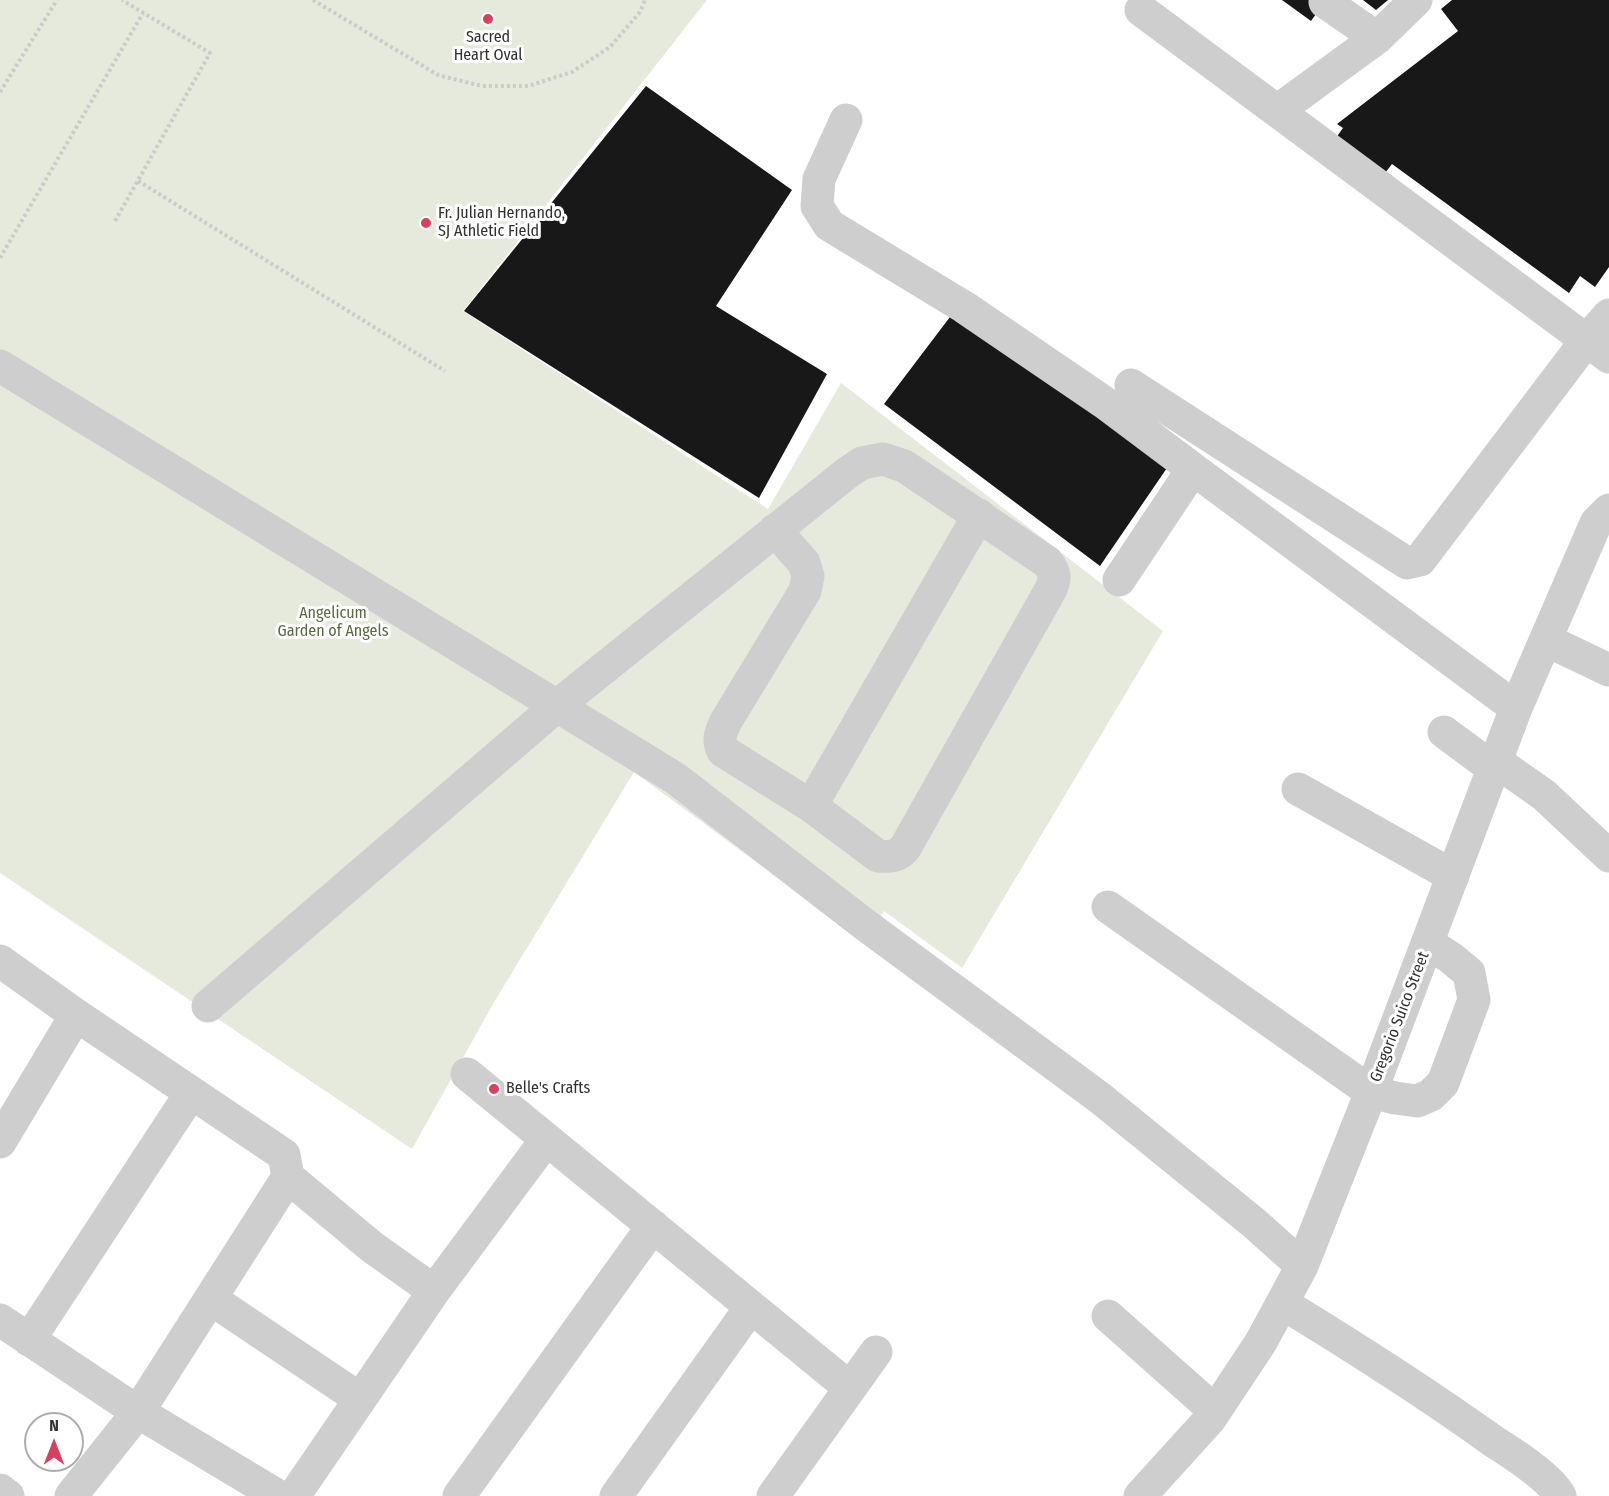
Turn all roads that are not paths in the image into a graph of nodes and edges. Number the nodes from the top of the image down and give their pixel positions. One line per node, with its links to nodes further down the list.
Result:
1 (1416, 0): 4 (street)
2 (1325, 2): 4 (street)
3 (1141, 10): 5 (street)
4 (1377, 38): 5 (street)
5 (1277, 111): 8 (street)
6 (846, 120): 11 (street)
7 (1609, 315): 8 (street)
8 (1598, 349): 10 (street)
9 (0, 366): 18 (street)
10 (1131, 385)
11 (1193, 469): 15 (street); 19 (street)
12 (1609, 510): 16 (street, Gregorio Suico Street)
13 (979, 515): 14 (street); 23 (street); 23 (street)
14 (775, 530): 18 (street); 23 (street)
15 (1119, 580)
16 (1546, 640): 17 (street); 19 (street, Gregorio Suico Street)
17 (1609, 670)
18 (558, 705): 29 (street); 38 (street)
19 (1516, 708): 21 (street, Gregorio Suico Street)
20 (1444, 732): 21 (street)
21 (1495, 765): 24 (street); 25 (street, Gregorio Suico Street)
22 (1298, 789): 25 (street)
23 (811, 806)
24 (1609, 856)
25 (1453, 876): 27 (street, Gregorio Suico Street)
26 (1108, 907): 32 (street)
27 (1428, 943): 32 (street, Gregorio Suico Street); 32 (street)
28 (0, 961): 30 (street)
29 (208, 1006)
30 (76, 1015): 33 (street); 35 (street)
31 (467, 1074): 34 (street)
32 (1371, 1092): 38 (street, Gregorio Suico Street)
33 (191, 1093): 36 (street); 45 (street)
34 (546, 1140): 37 (street); 39 (street)
35 (0, 1142)
36 (288, 1177): 39 (street); 40 (street)
37 (653, 1226): 42 (street); 56 (street)
38 (1302, 1266): 41 (street, Gregorio Suico Street)
39 (434, 1291): 48 (street)
40 (211, 1299): 48 (street); 50 (street)
41 (1282, 1303): 49 (street, Gregorio Suico Street); 60 (street)
42 (751, 1307): 47 (street); 57 (street)
43 (1108, 1316): 49 (street)
44 (0, 1320): 45 (street)
45 (29, 1340): 50 (street)
46 (876, 1352): 47 (street)
47 (850, 1388): 58 (street)
48 (360, 1399): 55 (street)
49 (1215, 1411): 59 (street, Gregorio Suico Street)
50 (138, 1412): 53 (street); 54 (street)
51 (0, 1490): 52 (street)
52 (8, 1496)
53 (71, 1496)
54 (278, 1496)
55 (294, 1496)
56 (459, 1496)
57 (616, 1496)
58 (773, 1496)
59 (1140, 1496)
60 (1560, 1496)

